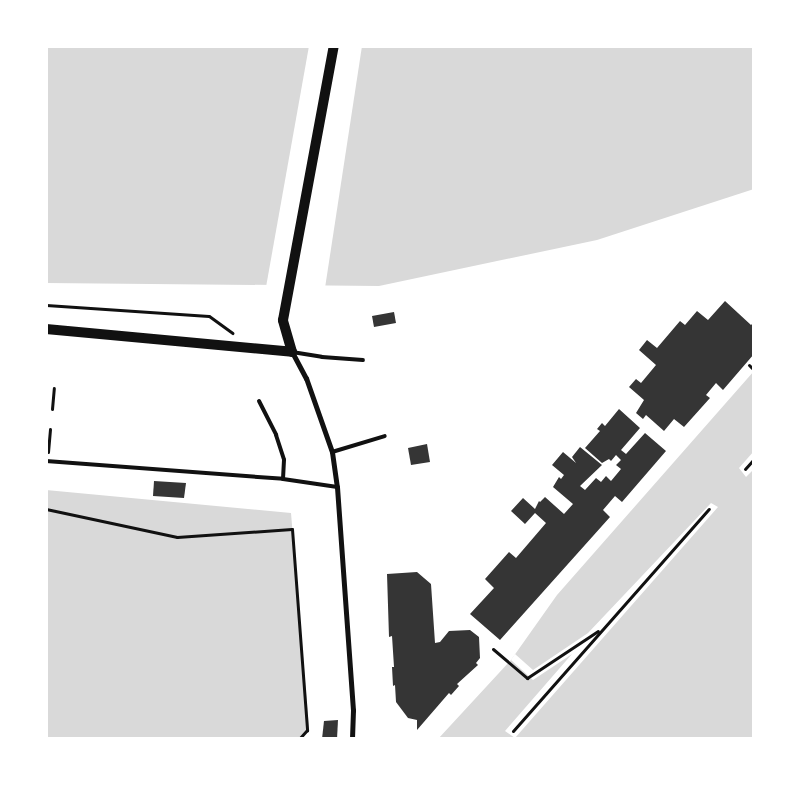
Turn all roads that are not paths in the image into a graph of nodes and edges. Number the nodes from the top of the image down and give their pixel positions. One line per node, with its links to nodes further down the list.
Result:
1 (334, 46): 3 (main road)
2 (46, 329): 3 (main road)
3 (292, 352): 4 (lane); 7 (street)
4 (363, 360)
5 (259, 400): 9 (lane)
6 (385, 436): 7 (lane)
7 (332, 452): 10 (street)
8 (46, 461): 9 (lane)
9 (283, 479): 10 (lane)
10 (337, 487): 11 (street)
11 (352, 739)

